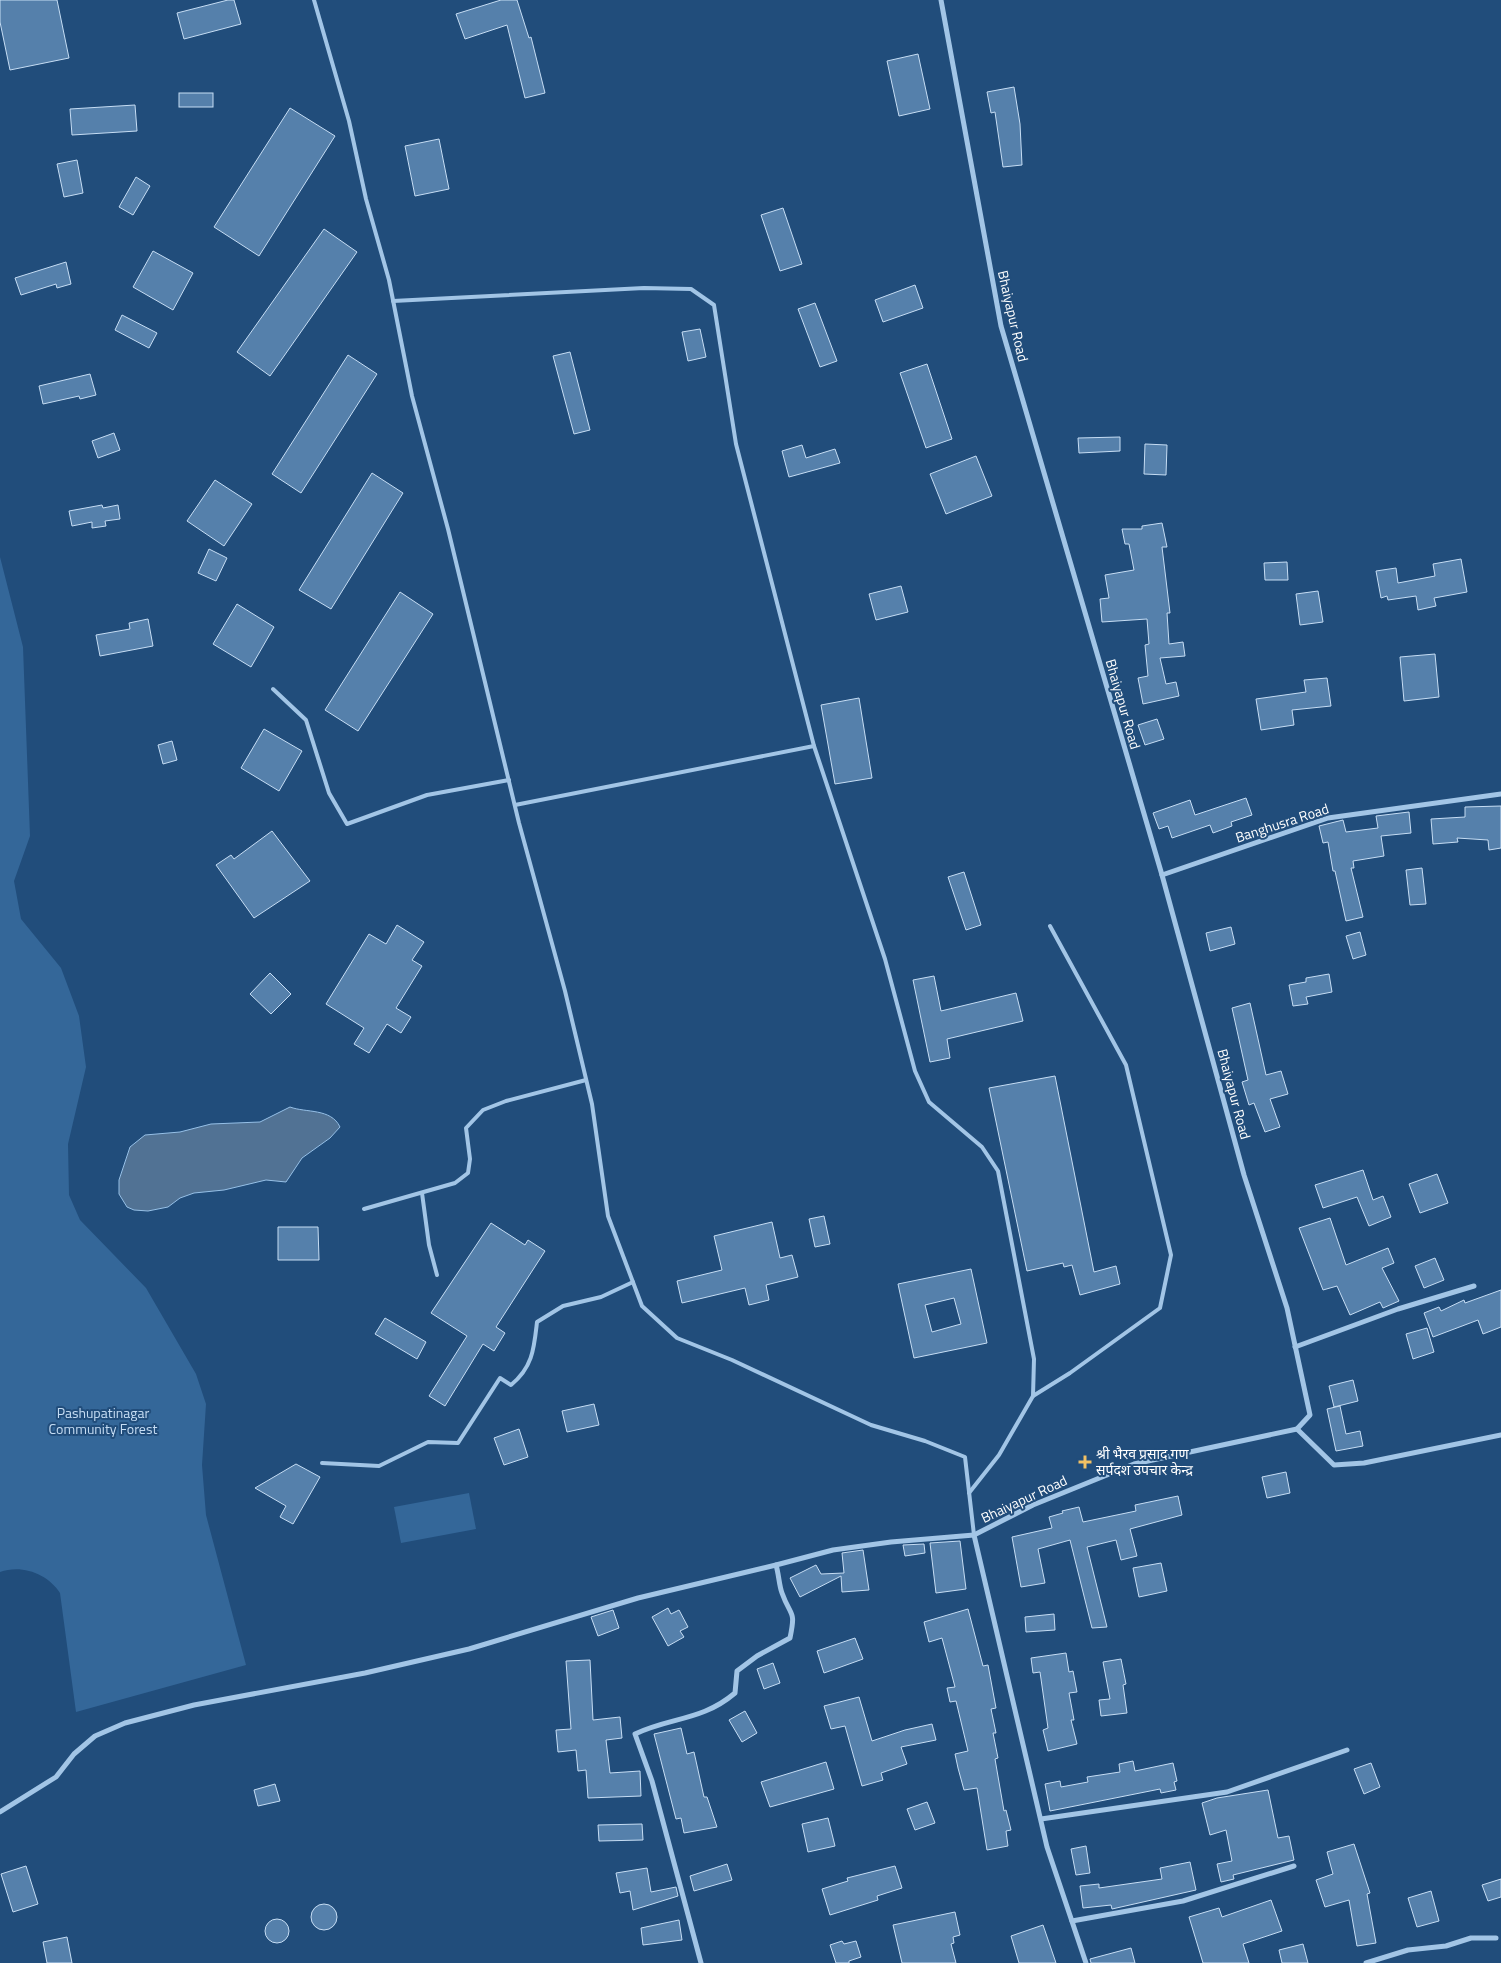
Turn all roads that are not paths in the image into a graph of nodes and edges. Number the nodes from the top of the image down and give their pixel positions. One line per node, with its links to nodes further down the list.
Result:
1 (314, 0): 3 (lane)
2 (941, 0): 9 (street, Bhaiyapur Road)
3 (394, 301): 5 (lane); 6 (lane)
4 (272, 689): 6 (lane)
5 (814, 746): 8 (lane); 18 (lane)
6 (509, 780): 8 (lane)
7 (1501, 794): 9 (street, Banghusra Road)
8 (515, 805): 11 (lane)
9 (1162, 875): 17 (street, Bhaiyapur Road)
10 (1050, 926): 18 (lane)
11 (586, 1080): 12 (lane); 15 (lane)
12 (422, 1192): 13 (lane); 14 (lane)
13 (364, 1209)
14 (437, 1275)
15 (633, 1282): 21 (lane); 22 (lane)
16 (1474, 1286): 17 (street)
17 (1295, 1347): 19 (street, Bhaiyapur Road)
18 (1033, 1396): 22 (lane)
19 (1297, 1429): 20 (street); 23 (street, Bhaiyapur Road)
20 (1501, 1435)
21 (322, 1463)
22 (968, 1494): 23 (lane)
23 (974, 1535): 24 (street); 27 (street, Bhaiyapur Road)
24 (776, 1566): 26 (street); 31 (street)
25 (1347, 1750): 27 (street)
26 (0, 1812)
27 (1041, 1819): 29 (street, Bhaiyapur Road)
28 (1294, 1866): 29 (street)
29 (1072, 1921): 32 (street, Bhaiyapur Road)
30 (1496, 1938): 33 (street)
31 (701, 1963)
32 (1086, 1963)
33 (1366, 1963)

